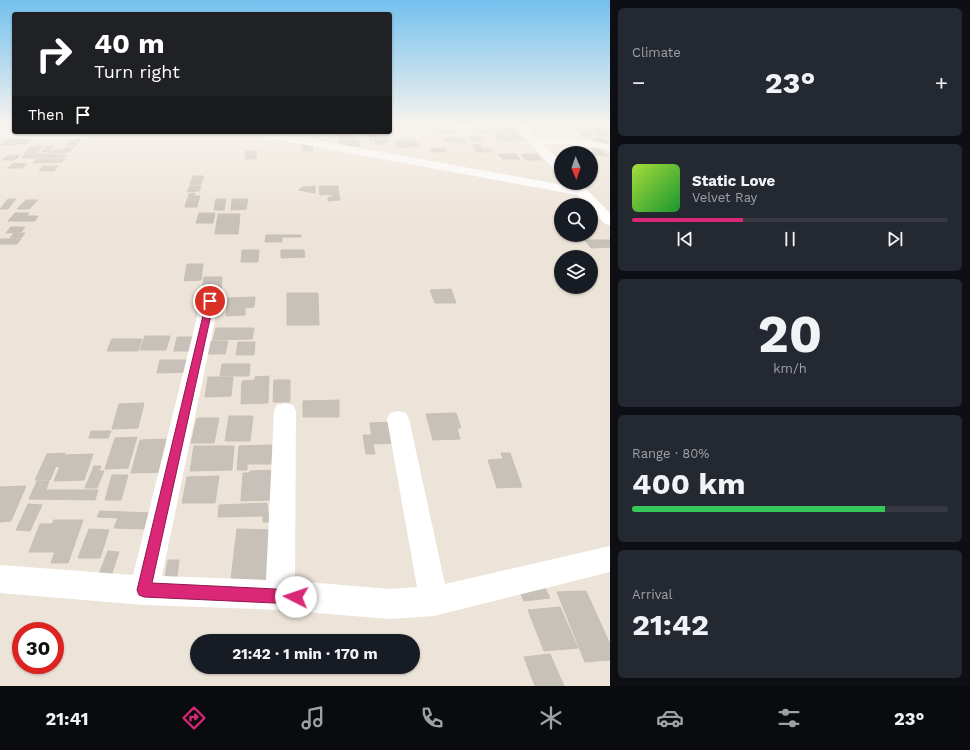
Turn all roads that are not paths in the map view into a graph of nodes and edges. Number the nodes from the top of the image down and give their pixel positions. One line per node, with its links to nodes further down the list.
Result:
1 (384, 156): 2 (street)
2 (582, 192): 3 (street); 4 (street)
3 (610, 202)
4 (610, 221)
5 (210, 301): 10 (street)
6 (285, 411): 11 (street)
7 (398, 419): 12 (street)
8 (610, 559): 12 (street)
9 (0, 579): 10 (street)
10 (144, 590): 11 (street)
11 (280, 596): 12 (street)
12 (434, 601)

